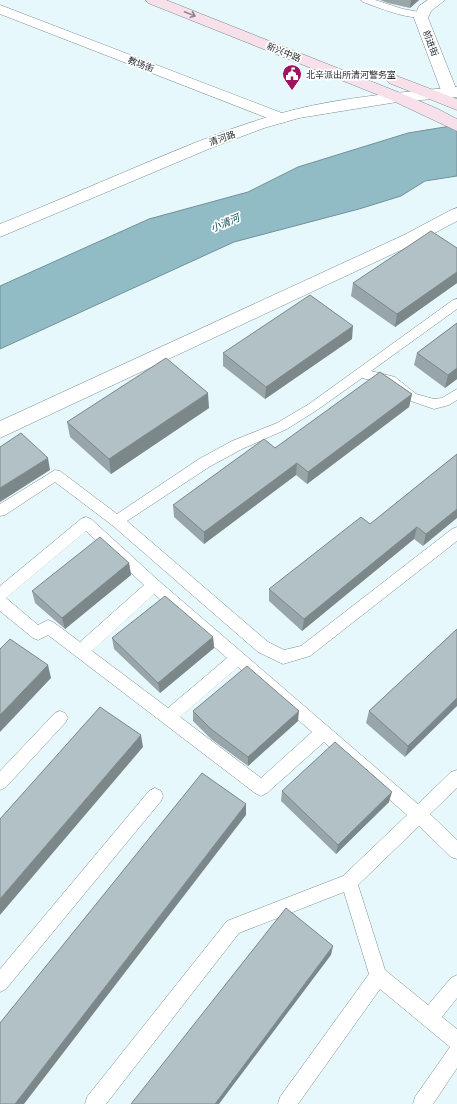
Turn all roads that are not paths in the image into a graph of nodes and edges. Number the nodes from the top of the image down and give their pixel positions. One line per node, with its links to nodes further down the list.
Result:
1 (153, 0): 8 (main road, 新兴中路, one-way to 8)
2 (366, 0): 5 (lane)
3 (438, 0): 5 (street, 前进街)
4 (0, 9): 10 (street, 教场街)
5 (422, 15): 9 (street, 前进街)
6 (384, 76): 7 (main road)
7 (427, 93): 8 (street, 清河路); 9 (main road)
8 (397, 97): 10 (street, 清河路); 11 (main road, 新兴中路)
9 (455, 98)
10 (281, 118): 13 (street, 清河路)
11 (457, 126)
12 (457, 214): 17 (street)
13 (0, 231)
14 (457, 303): 15 (lane)
15 (360, 373): 16 (lane); 19 (lane)
16 (457, 394)
17 (0, 430)
18 (0, 511): 19 (lane)
19 (117, 521): 20 (lane)
20 (457, 533)
21 (154, 585): 22 (lane); 24 (lane); 25 (lane)
22 (0, 595)
23 (0, 602): 24 (lane)
24 (82, 650): 27 (lane)
25 (238, 658): 27 (lane); 28 (lane)
26 (60, 718): 30 (lane)
27 (167, 718): 28 (lane)
28 (324, 732): 32 (lane)
29 (457, 777): 32 (lane)
30 (0, 782)
31 (155, 796): 36 (lane)
32 (419, 815): 33 (lane); 34 (lane)
33 (457, 851)
34 (349, 882): 35 (lane); 41 (lane)
35 (378, 976): 38 (lane); 42 (lane)
36 (0, 983)
37 (457, 984): 38 (lane)
38 (429, 1018): 39 (lane)
39 (457, 1041)
40 (457, 1052): 43 (lane)
41 (94, 1104)
42 (287, 1104)
43 (422, 1104)

